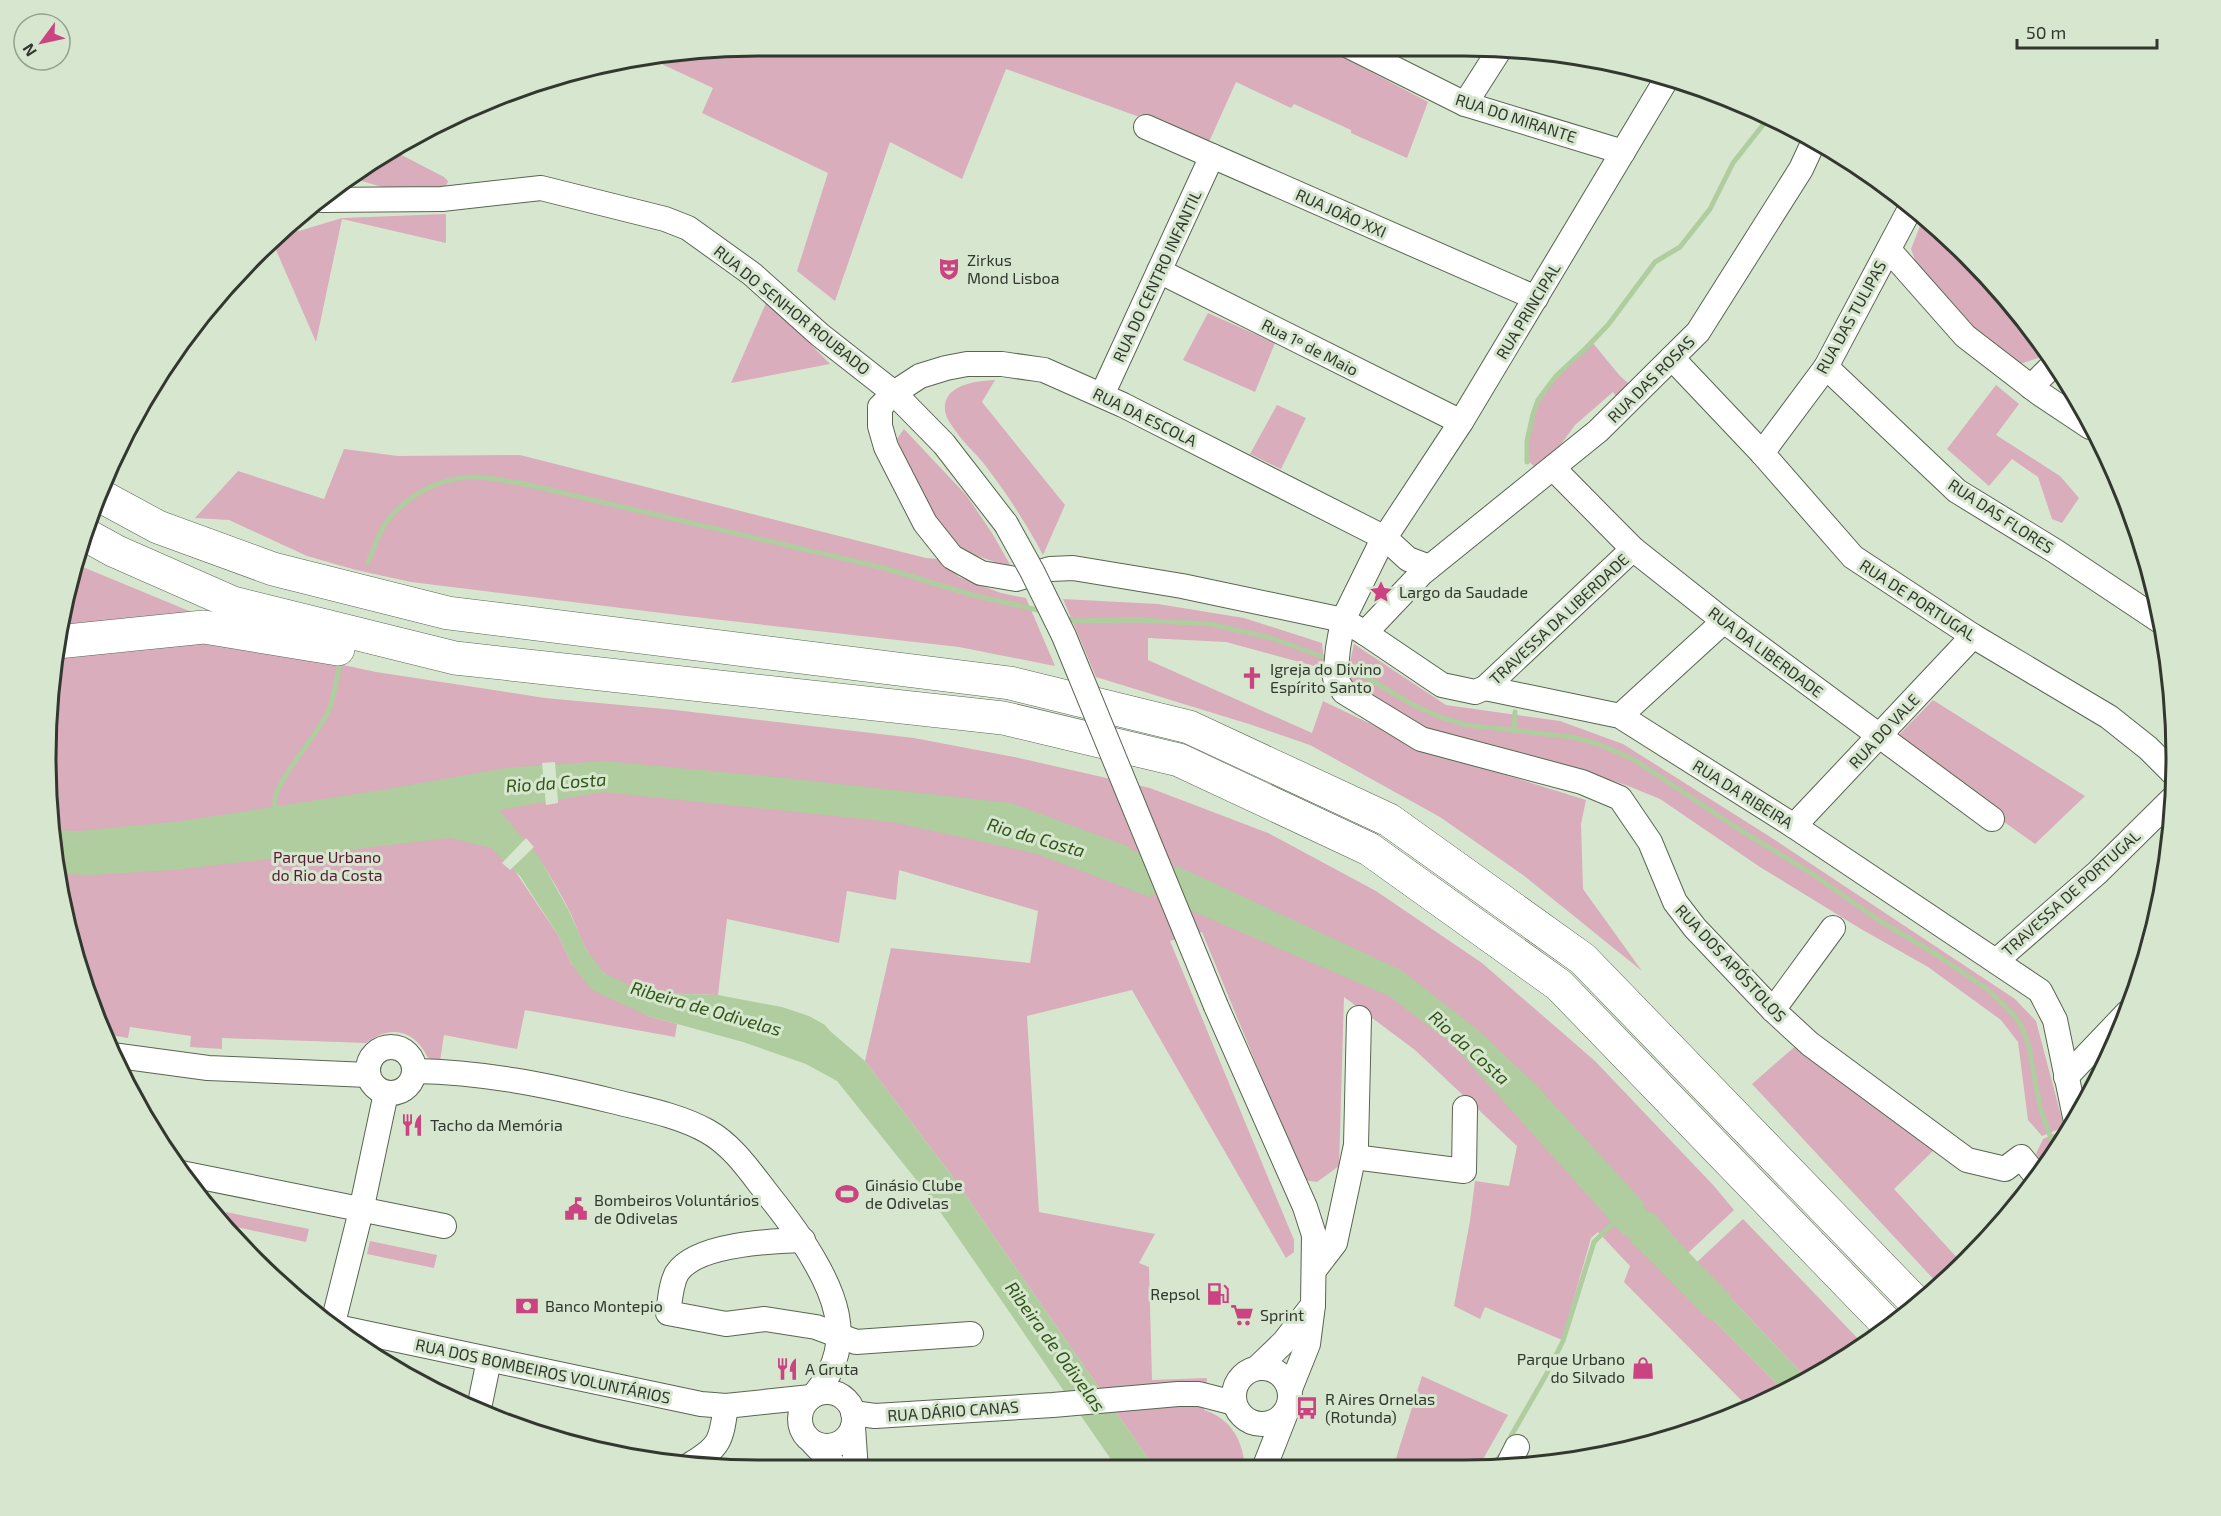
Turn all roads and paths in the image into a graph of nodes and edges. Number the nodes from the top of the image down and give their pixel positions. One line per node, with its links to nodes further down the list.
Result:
1 (1369, 56): 4 (street, RUA DO MIRANTE)
2 (1495, 57): 4 (street)
3 (1663, 85): 7 (street, RUA PRINCIPAL)
4 (1465, 104): 7 (street, RUA DO MIRANTE)
5 (1146, 127): 8 (street, RUA JOÃO XXI)
6 (1811, 148): 16 (street, RUA DAS ROSAS)
7 (1623, 152): 15 (street, RUA PRINCIPAL)
8 (1212, 156): 14 (street, RUA DO CENTRO INFANTIL); 15 (street, RUA JOÃO XXI)
9 (346, 189): 11 (street, RUA DO SENHOR ROUBADO)
10 (331, 200): 11 (street, RUA DO SENHOR ROUBADO)
11 (371, 201): 20 (street, RUA DO SENHOR ROUBADO)
12 (1907, 214): 13 (street, RUA DAS TULIPAS)
13 (1889, 250): 17 (street, RUA DAS TULIPAS); 19 (street)
14 (1159, 271): 21 (street, RUA DO CENTRO INFANTIL); 23 (street, Rua 1º de Maio)
15 (1536, 298): 23 (street, RUA PRINCIPAL)
16 (1672, 358): 24 (street, RUA DE PORTUGAL); 25 (street, RUA DAS ROSAS)
17 (1826, 367): 24 (street, RUA DAS TULIPAS); 31 (street, RUA DAS FLORES)
18 (2048, 370): 19 (street)
19 (2031, 387): 22 (street)
20 (894, 393): 21 (street, RUA DA ESCOLA); 32 (street, RUA DA RIBEIRA); 63 (street, RUA DO SENHOR ROUBADO, bridge)
21 (1102, 395): 28 (street, RUA DA ESCOLA)
22 (2077, 417)
23 (1461, 422): 28 (street, RUA PRINCIPAL)
24 (1762, 453): 35 (street, RUA DE PORTUGAL)
25 (1553, 468): 29 (street, RUA DA LIBERDADE); 30 (street, RUA DAS ROSAS)
26 (105, 499): 64 (highway)
27 (91, 538): 37 (highway)
28 (1385, 538): 30 (street, RUA DA ESCOLA); 32 (street, RUA PRINCIPAL)
29 (1633, 549): 33 (street, RUA DA LIBERDADE); 38 (street, TRAVESSA DA LIBERDADE)
30 (1429, 567): 34 (street)
31 (2151, 615)
32 (1343, 620): 34 (street, RUA DA RIBEIRA); 47 (street, RUA DOS APÓSTOLOS)
33 (1724, 621): 39 (street); 40 (street, RUA DA LIBERDADE)
34 (1365, 633): 38 (street, RUA DA RIBEIRA)
35 (1973, 636): 40 (street, RUA DO VALE); 41 (street, RUA DE PORTUGAL)
36 (66, 641): 37 (highway)
37 (455, 658): 67 (highway)
38 (1485, 688): 39 (street, RUA DA RIBEIRA)
39 (1620, 716): 44 (street, RUA DA RIBEIRA)
40 (1880, 736): 43 (street, RUA DA LIBERDADE); 44 (street, RUA DO VALE)
41 (2166, 766)
42 (2164, 807): 46 (street, TRAVESSA DE PORTUGAL)
43 (1992, 819)
44 (1794, 826): 46 (street, RUA DA RIBEIRA)
45 (1833, 928): 47 (street)
46 (1996, 962): 53 (street, RUA DA RIBEIRA)
47 (1773, 1010): 58 (street, RUA DOS APÓSTOLOS)
48 (1359, 1018): 57 (street)
49 (2111, 1030): 53 (street)
50 (122, 1056): 52 (street)
51 (415, 1071): 52 (street); 54 (street); 62 (street)
52 (368, 1075): 54 (street)
53 (2066, 1077): 55 (street)
54 (386, 1093): 60 (street)
55 (2072, 1106)
56 (1465, 1108): 57 (street)
57 (1354, 1156): 63 (street)
58 (2031, 1170)
59 (194, 1176): 60 (street)
60 (361, 1211): 61 (street); 66 (street)
61 (444, 1226)
62 (803, 1240): 70 (street); 70 (street)
63 (1315, 1269): 65 (street, RUA DO SENHOR ROUBADO)
64 (1911, 1298)
65 (1312, 1305): 72 (street); 74 (street, RUA DO SENHOR ROUBADO)
66 (334, 1318)
67 (1884, 1320)
68 (351, 1330): 71 (street, RUA DOS BOMBEIROS VOLUNTÁRIOS)
69 (971, 1334): 70 (street)
70 (840, 1336): 73 (street)
71 (489, 1360): 75 (street); 77 (street, RUA DOS BOMBEIROS VOLUNTÁRIOS)
72 (1244, 1393): 74 (street); 74 (street); 78 (street, RUA DÁRIO CANAS); 83 (street)
73 (813, 1396): 76 (street, RUA DOS BOMBEIROS VOLUNTÁRIOS); 78 (street); 79 (street)
74 (1289, 1400): 84 (street, RUA DO SENHOR ROUBADO)
75 (480, 1403)
76 (755, 1404): 77 (street, RUA DOS BOMBEIROS VOLUNTÁRIOS); 79 (street, RUA DOS BOMBEIROS VOLUNTÁRIOS)
77 (726, 1406): 80 (street)
78 (853, 1420): 79 (street); 82 (street)
79 (811, 1442): 81 (street, RUA DOS BOMBEIROS VOLUNTÁRIOS)
80 (702, 1458)
81 (829, 1460)
82 (855, 1460)
83 (1261, 1460)
84 (1268, 1460)

